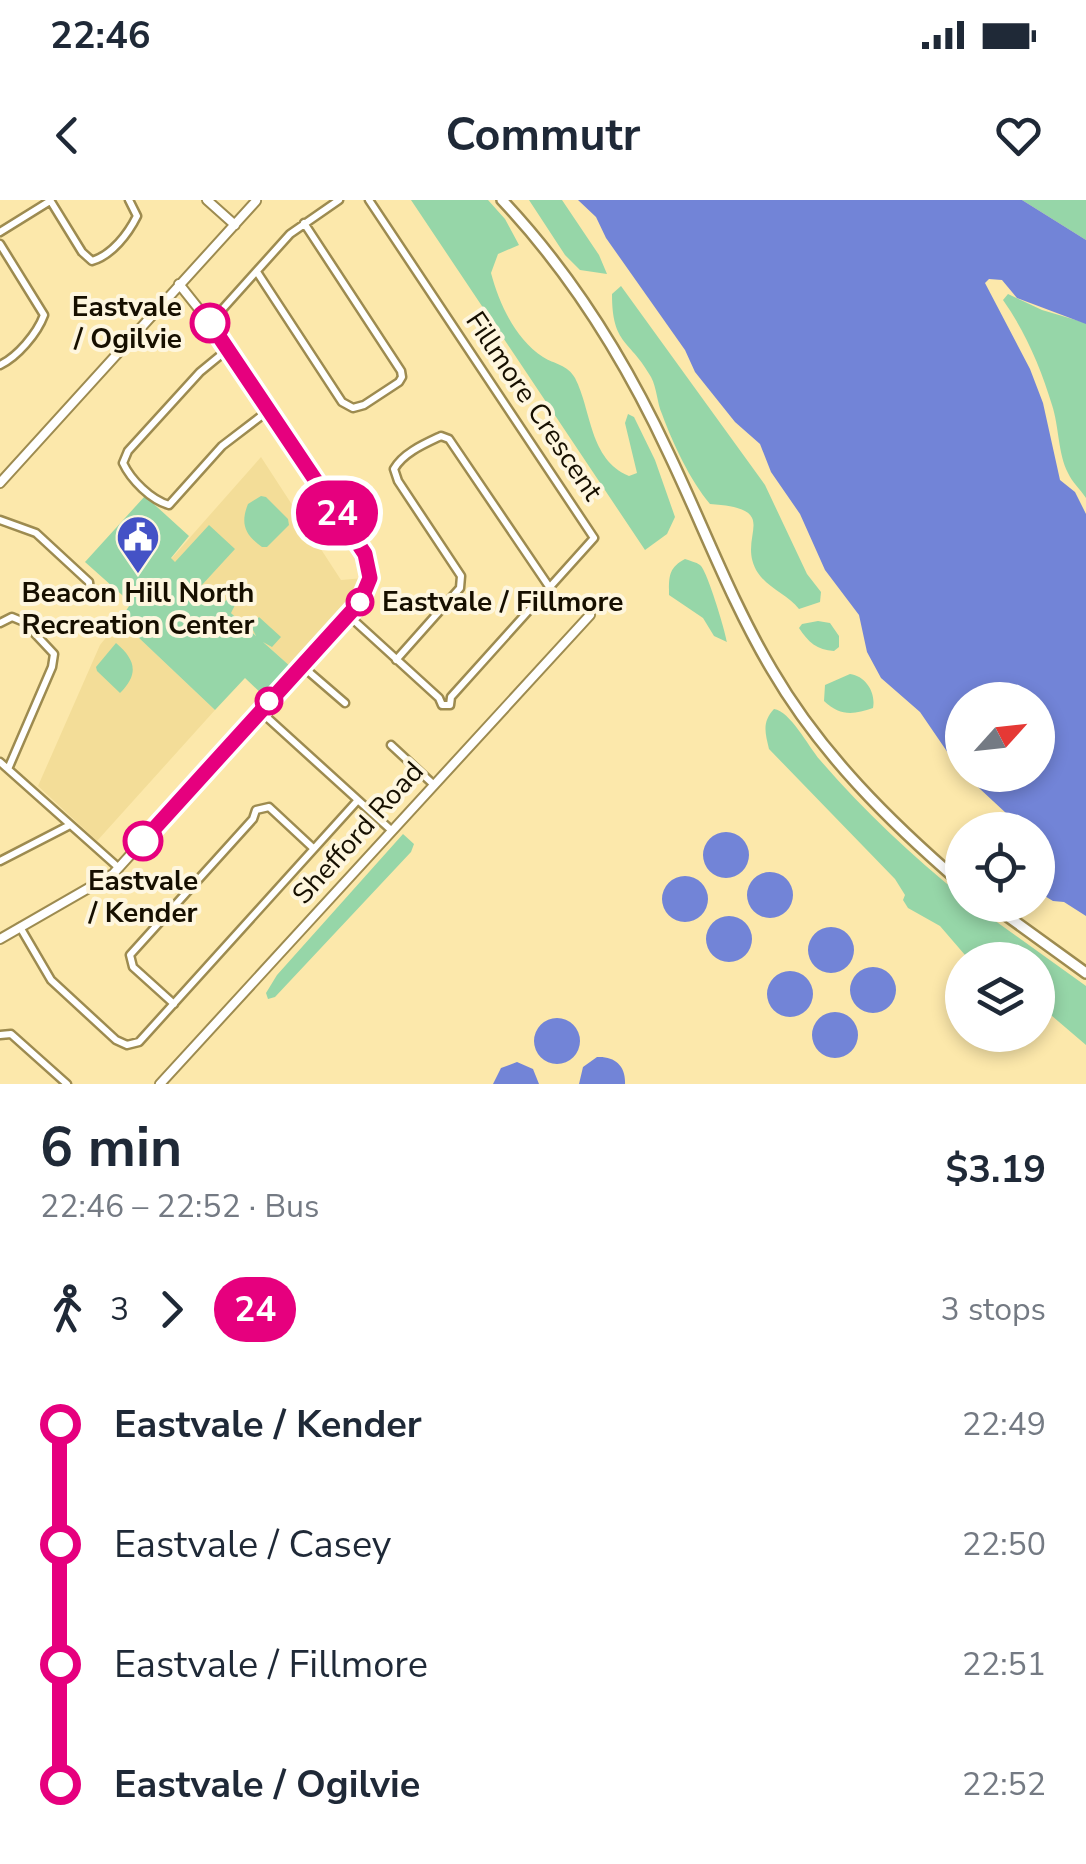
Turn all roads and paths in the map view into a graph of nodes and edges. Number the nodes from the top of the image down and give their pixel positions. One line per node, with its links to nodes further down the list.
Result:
1 (128, 200): 6 (street)
2 (207, 200): 9 (street)
3 (338, 200): 8 (street)
4 (368, 200): 20 (street, Fillmore Crescent)
5 (502, 200): 39 (main road)
6 (50, 201): 10 (street)
7 (256, 201): 9 (street)
8 (304, 223): 12 (street); 12 (street)
9 (234, 225): 13 (street)
10 (0, 232)
11 (0, 244): 16 (street)
12 (257, 272): 14 (street)
13 (179, 284): 14 (street); 18 (street)
14 (210, 323): 15 (street)
15 (228, 350): 17 (street); 17 (street)
16 (0, 365)
17 (269, 410): 22 (street)
18 (1, 480)
19 (0, 520): 21 (street)
20 (550, 588): 25 (street, Fillmore Crescent); 25 (street)
21 (90, 592)
22 (348, 615): 25 (street, Fillmore Crescent); 26 (street)
23 (590, 615): 32 (street, Shefford Road)
24 (0, 624): 31 (street)
25 (396, 660)
26 (302, 665): 27 (street); 28 (street)
27 (345, 703)
28 (260, 712): 33 (street); 38 (street)
29 (390, 746): 32 (street)
30 (0, 762): 31 (street)
31 (8, 769): 34 (street)
32 (433, 784): 35 (street, Shefford Road)
33 (358, 800): 35 (street); 36 (street)
34 (70, 825): 37 (street); 38 (street)
35 (391, 830): 47 (street, Shefford Road)
36 (314, 849): 44 (street); 44 (street)
37 (2, 857)
38 (118, 868): 41 (street)
39 (945, 869)
40 (1016, 922): 43 (main road)
41 (20, 927): 42 (street); 44 (street)
42 (0, 939)
43 (1086, 973)
44 (174, 1004)
45 (0, 1035): 46 (street)
46 (67, 1084)
47 (160, 1084)

